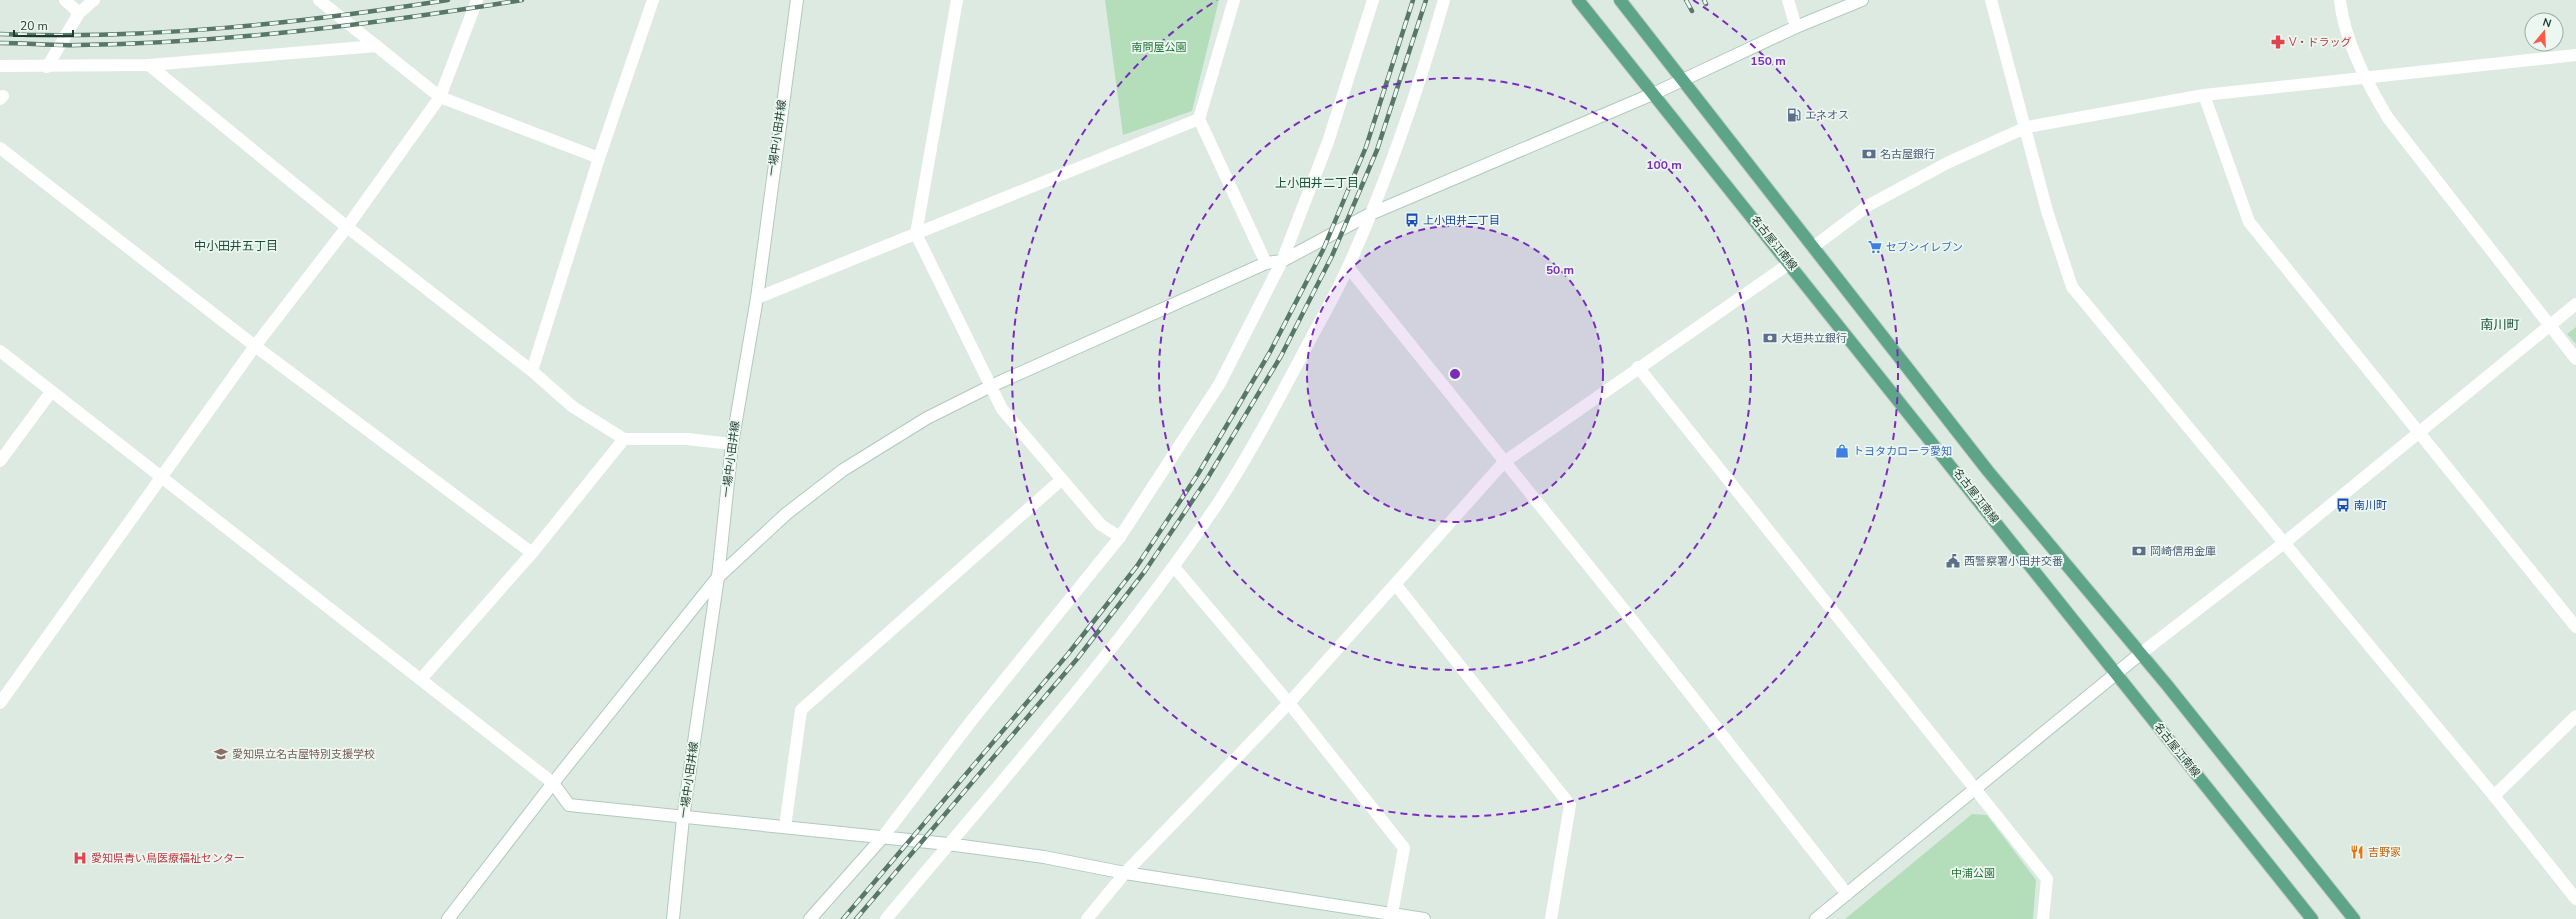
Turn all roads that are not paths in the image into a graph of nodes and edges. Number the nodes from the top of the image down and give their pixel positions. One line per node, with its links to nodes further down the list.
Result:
1 (65, 0): 17 (street)
2 (94, 0): 17 (street)
3 (319, 0): 19 (street)
4 (477, 0): 28 (street)
5 (653, 0): 32 (street)
6 (797, 0): 41 (street, 一場中小田井線)
7 (957, 0): 35 (street)
8 (1234, 0): 29 (street)
9 (1373, 0): 37 (street)
10 (1444, 0): 33 (street)
11 (1578, 0): 26 (main road, 名古屋江南線)
12 (1620, 0): 25 (main road)
13 (1788, 0): 18 (street)
14 (1862, 0): 18 (street)
15 (1991, 0): 30 (street)
16 (2340, 0): 24 (street)
17 (79, 13): 23 (street)
18 (1796, 27): 25 (street)
19 (377, 46): 21 (street); 28 (street)
20 (2576, 55): 24 (street)
21 (149, 65): 23 (street); 34 (street)
22 (0, 66): 23 (street)
23 (47, 66)
24 (2365, 79): 27 (street); 43 (street)
25 (1683, 80): 26 (street); 36 (main road)
26 (1654, 93): 33 (street); 39 (main road, 名古屋江南線)
27 (2204, 95): 30 (street); 51 (street)
28 (440, 96): 32 (street); 34 (street)
29 (1199, 119): 35 (street); 38 (street)
30 (2026, 127): 36 (street); 59 (street)
31 (0, 148): 44 (street)
32 (599, 158): 48 (street)
33 (1368, 215): 37 (street); 40 (street)
34 (347, 227): 44 (street); 48 (street)
35 (916, 234): 41 (street); 49 (street)
36 (1813, 247): 65 (main road)
37 (1282, 261): 38 (street); 58 (street)
38 (1266, 263): 49 (street)
39 (1790, 263): 47 (street); 66 (main road, 名古屋江南線)
40 (1348, 267): 55 (street); 61 (street)
41 (757, 298): 53 (street, 一場中小田井線)
42 (2576, 304): 43 (street)
43 (2551, 327): 46 (street); 51 (street)
44 (255, 346): 56 (street); 60 (street)
45 (0, 351): 50 (street)
46 (2576, 359)
47 (1638, 367): 55 (street); 72 (street)
48 (532, 371): 52 (street)
49 (991, 386): 57 (street); 62 (street)
50 (51, 392): 54 (street); 56 (street)
51 (2420, 434): 59 (street); 64 (street)
52 (624, 439): 53 (street); 60 (street)
53 (732, 444): 62 (street, 一場中小田井線)
54 (0, 461)
55 (1504, 462): 63 (street); 79 (street)
56 (162, 478): 67 (street); 68 (street)
57 (1061, 480): 58 (street); 75 (street)
58 (1120, 537): 76 (street)
59 (2284, 543): 65 (street); 73 (street)
60 (532, 553): 67 (street)
61 (1174, 567): 69 (street); 77 (street)
62 (718, 577): 71 (street); 74 (street, 一場中小田井線)
63 (1396, 585): 69 (street); 88 (street)
64 (2576, 627)
65 (2140, 654): 66 (street); 92 (main road)
66 (2115, 673): 72 (street); 91 (main road, 名古屋江南線)
67 (421, 679): 71 (street)
68 (0, 703)
69 (1289, 703): 78 (street); 81 (street)
70 (2576, 716): 73 (street)
71 (553, 783): 74 (street); 82 (street)
72 (1976, 788): 79 (street); 90 (street)
73 (2494, 796): 80 (street)
74 (683, 818): 75 (street); 83 (street, 一場中小田井線)
75 (784, 827): 76 (street)
76 (882, 838): 77 (street); 84 (street)
77 (948, 844): 78 (street); 85 (street)
78 (1125, 873): 81 (street); 86 (street)
79 (1847, 894): 89 (street)
80 (2576, 899)
81 (1391, 916): 87 (street)
82 (448, 919)
83 (673, 919)
84 (810, 919)
85 (886, 919)
86 (1087, 919)
87 (1424, 919)
88 (1551, 919)
89 (1816, 919)
90 (2043, 919)
91 (2312, 919)
92 (2354, 919)

